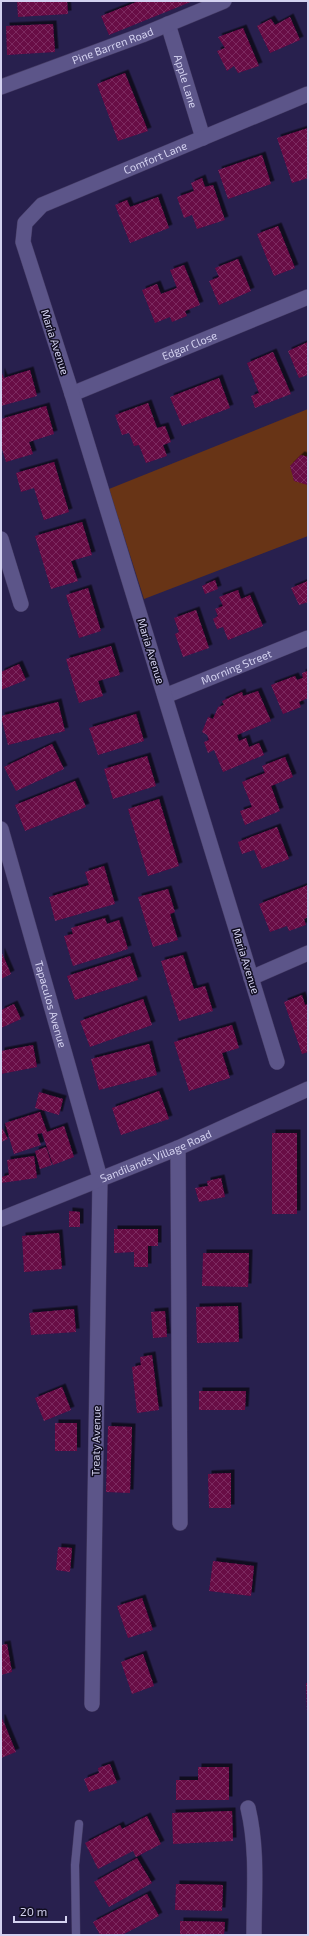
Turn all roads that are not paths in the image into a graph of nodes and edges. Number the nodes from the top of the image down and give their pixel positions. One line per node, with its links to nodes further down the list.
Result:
1 (224, 1): 2 (street, Pine Barren Road)
2 (168, 24): 3 (street, Pine Barren Road); 5 (street, Apple Lane)
3 (1, 87)
4 (308, 94): 5 (street, Comfort Lane)
5 (204, 138): 6 (street, Comfort Lane)
6 (23, 242): 8 (street, Maria Avenue)
7 (308, 297): 8 (street, Edgar Close)
8 (72, 394): 12 (street, Maria Avenue)
9 (1, 539): 10 (street)
10 (21, 604)
11 (308, 638): 12 (street, Morning Street)
12 (165, 696): 15 (street, Maria Avenue)
13 (1, 829): 19 (street, Tapaculos Avenue)
14 (308, 953): 15 (street)
15 (251, 978): 16 (street, Maria Avenue)
16 (277, 1062)
17 (308, 1089): 18 (street, Sandilands Village Road)
18 (178, 1148): 19 (street, Sandilands Village Road); 21 (street)
19 (100, 1178): 20 (street, Sandilands Village Road); 22 (street, Treaty Avenue)
20 (1, 1219)
21 (180, 1523)
22 (92, 1704)
23 (248, 1808): 26 (street)
24 (79, 1824): 25 (lane)
25 (76, 1935)
26 (254, 1935)

